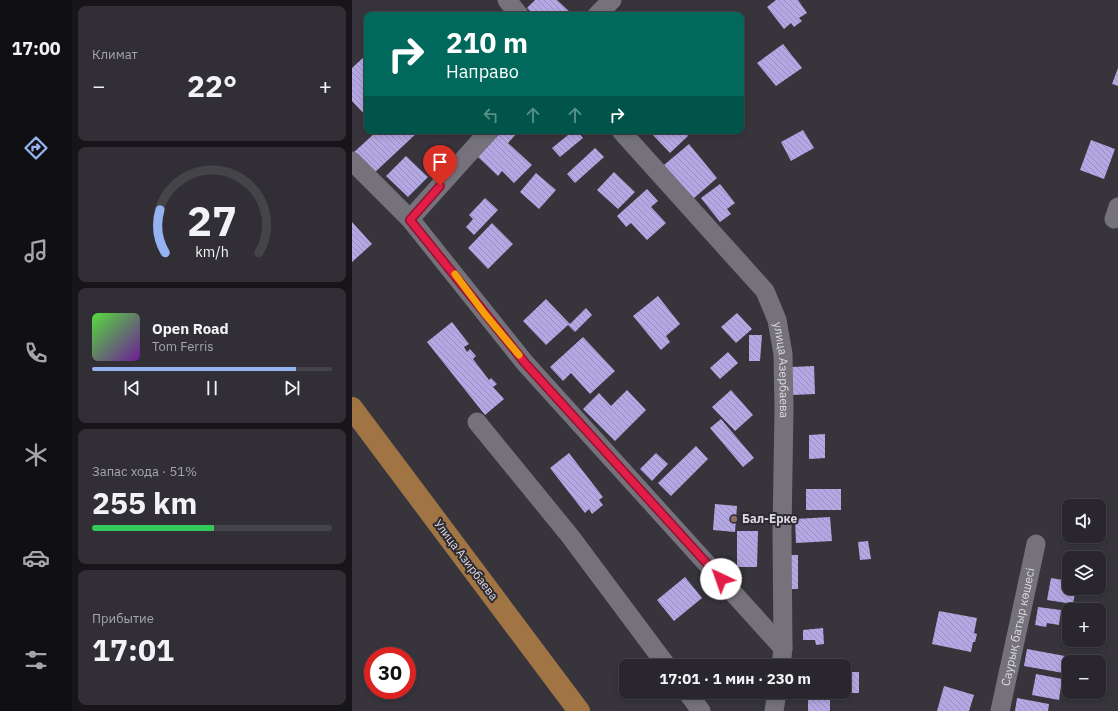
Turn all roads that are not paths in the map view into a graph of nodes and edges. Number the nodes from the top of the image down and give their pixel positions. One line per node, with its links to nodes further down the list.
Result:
1 (507, 0): 3 (street)
2 (612, 0): 4 (street)
3 (517, 12)
4 (600, 12)
5 (486, 134): 8 (street)
6 (624, 134): 12 (street, улица Азербаева)
7 (352, 161): 8 (street)
8 (410, 220): 12 (street)
9 (352, 408): 16 (main road, Улица Азирбаева)
10 (477, 422): 13 (street)
11 (1036, 544): 19 (street, Саурық батыр көшесі)
12 (782, 657)
13 (662, 659)
14 (692, 699): 17 (street)
15 (776, 699): 18 (street)
16 (579, 711)
17 (701, 711)
18 (774, 711)
19 (1000, 711)

